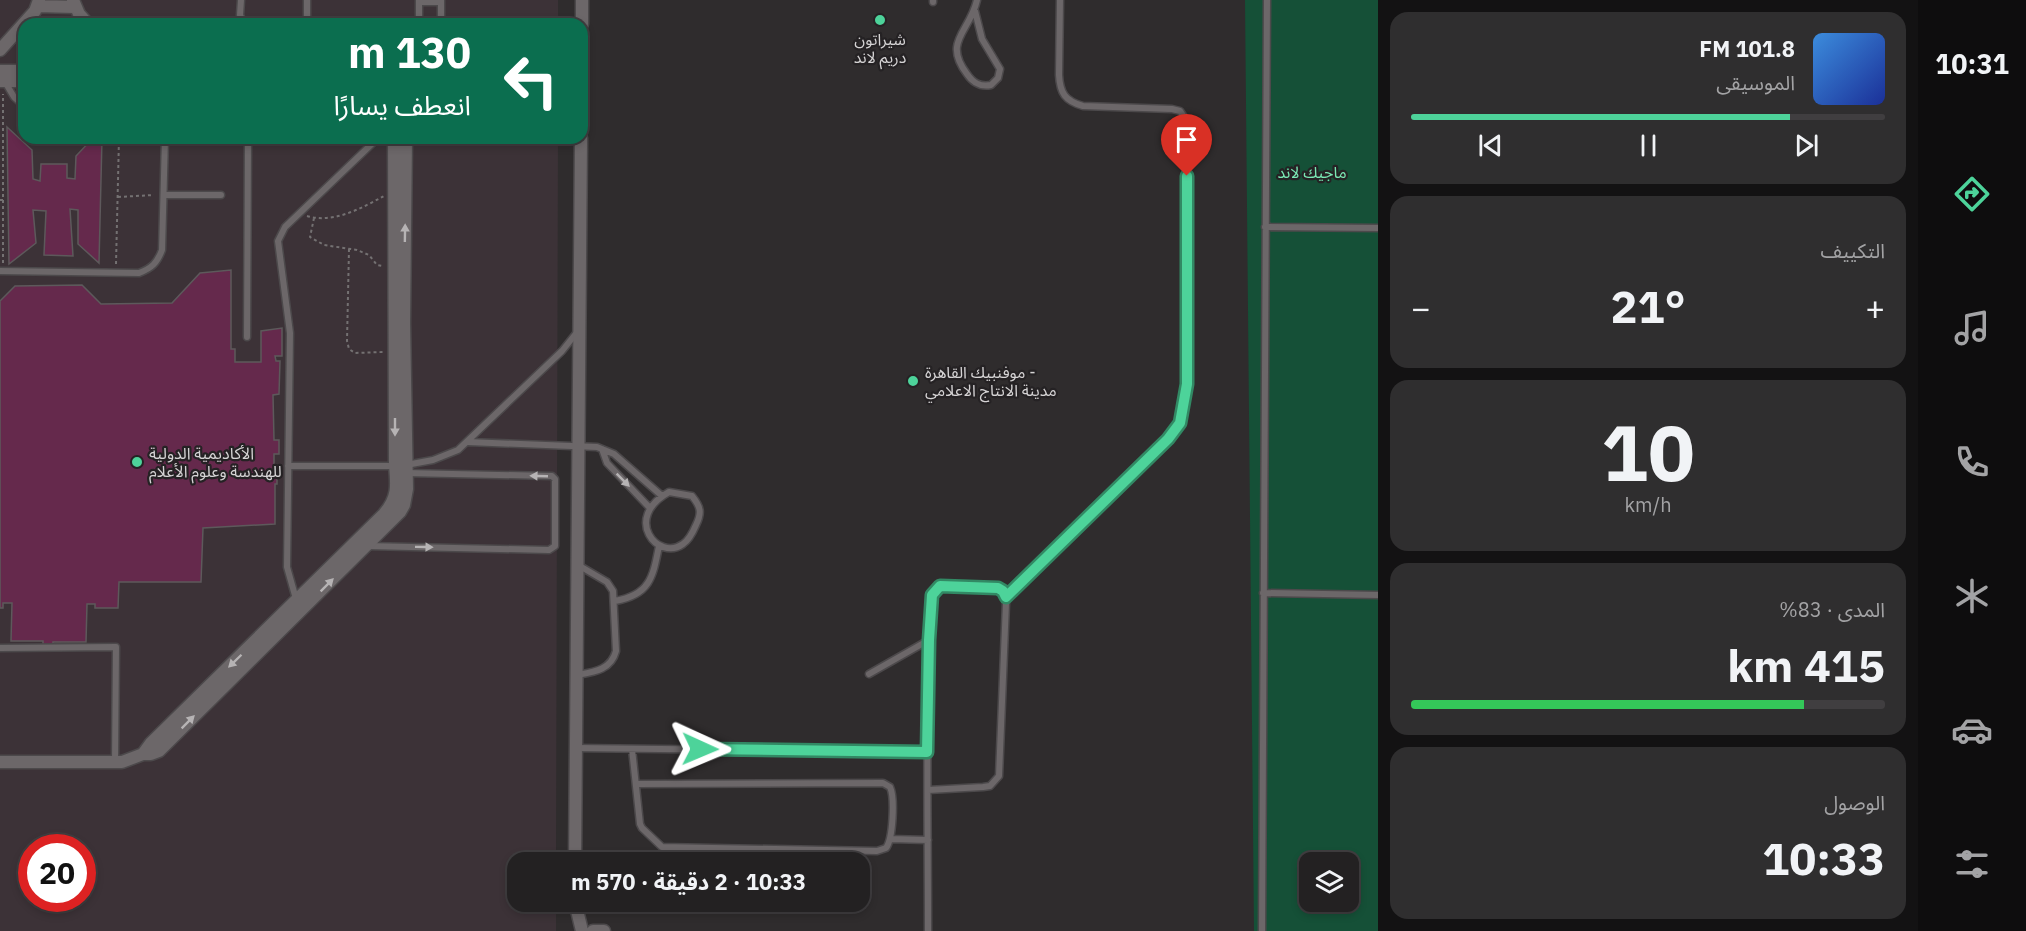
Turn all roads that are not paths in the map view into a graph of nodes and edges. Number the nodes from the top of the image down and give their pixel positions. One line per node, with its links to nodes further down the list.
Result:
1 (241, 0): 14 (lane)
2 (307, 0): 15 (lane)
3 (582, 0): 18 (street)
4 (977, 0): 11 (lane)
5 (1060, 0): 50 (lane)
6 (1267, 0): 33 (lane)
7 (419, 1): 8 (lane); 16 (lane)
8 (441, 1): 17 (lane)
9 (38, 3): 10 (street); 12 (street)
10 (74, 4): 13 (street)
11 (975, 11): 11 (lane)
12 (29, 18)
13 (84, 18)
14 (241, 18)
15 (307, 18)
16 (419, 18)
17 (441, 18)
18 (582, 18)
19 (18, 30): 20 (street)
20 (0, 50)
21 (18, 73): 22 (street)
22 (3, 78): 23 (street); 24 (lane)
23 (18, 80)
24 (18, 102)
25 (165, 144): 31 (lane)
26 (248, 144): 37 (lane)
27 (372, 144): 41 (lane)
28 (394, 144): 42 (street, one-way to 42)
29 (406, 144): 42 (street, one-way to 29)
30 (581, 144): 36 (street)
31 (164, 195): 32 (lane); 35 (lane)
32 (221, 195)
33 (1265, 227): 34 (lane); 48 (lane)
34 (1378, 228)
35 (2, 271)
36 (580, 329): 38 (lane); 39 (street)
37 (247, 337)
38 (468, 442): 39 (lane); 42 (lane)
39 (579, 446): 40 (lane); 47 (street)
40 (602, 448): 43 (lane); 44 (lane, one-way to 44)
41 (288, 466): 42 (lane); 52 (lane)
42 (402, 468): 45 (street); 45 (lane, one-way to 42); 52 (street)
43 (662, 496): 44 (lane); 46 (lane)
44 (650, 508): 46 (lane)
45 (366, 546): 52 (street, one-way to 45)
46 (658, 546): 51 (lane)
47 (578, 565): 51 (lane); 56 (street)
48 (1263, 593): 49 (lane); 72 (lane)
49 (1378, 594)
50 (1006, 597): 53 (lane); 63 (lane)
51 (615, 601): 56 (lane)
52 (302, 603): 61 (street)
53 (929, 640): 55 (lane); 59 (lane)
54 (0, 648): 61 (lane)
55 (869, 674)
56 (577, 675): 57 (street)
57 (576, 748): 58 (lane); 66 (street)
58 (632, 749): 59 (lane); 62 (lane)
59 (927, 752): 63 (lane)
60 (0, 762): 61 (street)
61 (115, 762)
62 (636, 784): 64 (lane); 64 (lane)
63 (928, 790): 65 (lane)
64 (891, 839): 65 (lane)
65 (928, 840): 71 (lane)
66 (575, 852)
67 (577, 912): 68 (street)
68 (582, 931)
69 (593, 931): 70 (street)
70 (604, 931)
71 (928, 931)
72 (1262, 931)

